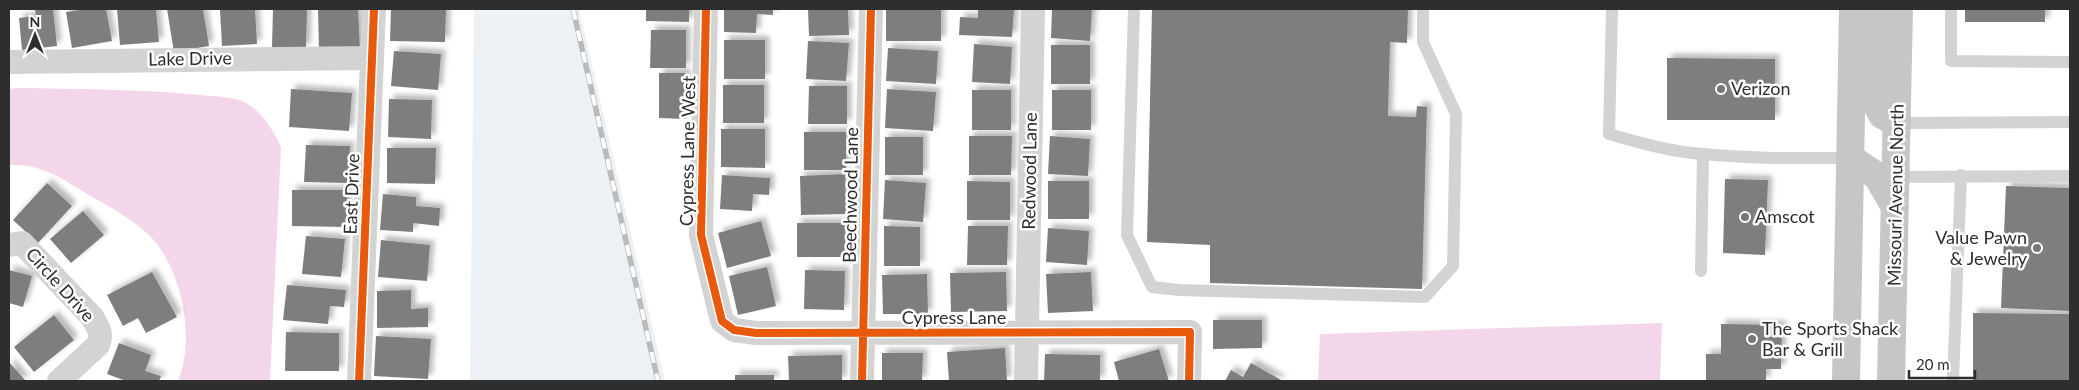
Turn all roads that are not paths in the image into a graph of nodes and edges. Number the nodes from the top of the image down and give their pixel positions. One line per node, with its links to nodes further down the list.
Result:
1 (374, 9): 12 (street, East Drive)
2 (706, 9): 25 (street, Cypress Lane West)
3 (871, 9): 27 (street, Beechwood Lane)
4 (1033, 9): 26 (street, Redwood Lane)
5 (1134, 9): 6 (lane)
6 (1423, 9)
7 (1612, 9): 17 (lane)
8 (1853, 9): 18 (main road)
9 (1874, 9): 16 (main road)
10 (1899, 9): 16 (main road, Missouri Avenue North)
11 (1951, 9): 14 (lane)
12 (372, 58): 13 (street, Lake Drive); 29 (street, East Drive)
13 (9, 62)
14 (2070, 62)
15 (2070, 122): 16 (lane)
16 (1897, 123): 21 (main road, Missouri Avenue North)
17 (1703, 154): 18 (lane); 24 (lane)
18 (1850, 158): 22 (main road); 33 (main road)
19 (1961, 175): 20 (lane); 21 (lane); 35 (lane)
20 (2070, 176)
21 (1896, 177): 22 (main road, Missouri Avenue North)
22 (1895, 207): 34 (main road, Missouri Avenue North)
23 (9, 245): 28 (street, Circle Drive)
24 (1701, 271)
25 (722, 321): 27 (street, Cypress Lane)
26 (1027, 332): 27 (street, Cypress Lane); 31 (street, Redwood Lane); 32 (street, Cypress Lane)
27 (863, 333): 30 (street, Beechwood Lane)
28 (59, 381)
29 (359, 381)
30 (862, 381)
31 (1026, 381)
32 (1189, 381)
33 (1846, 381)
34 (1892, 381)
35 (1953, 381)

